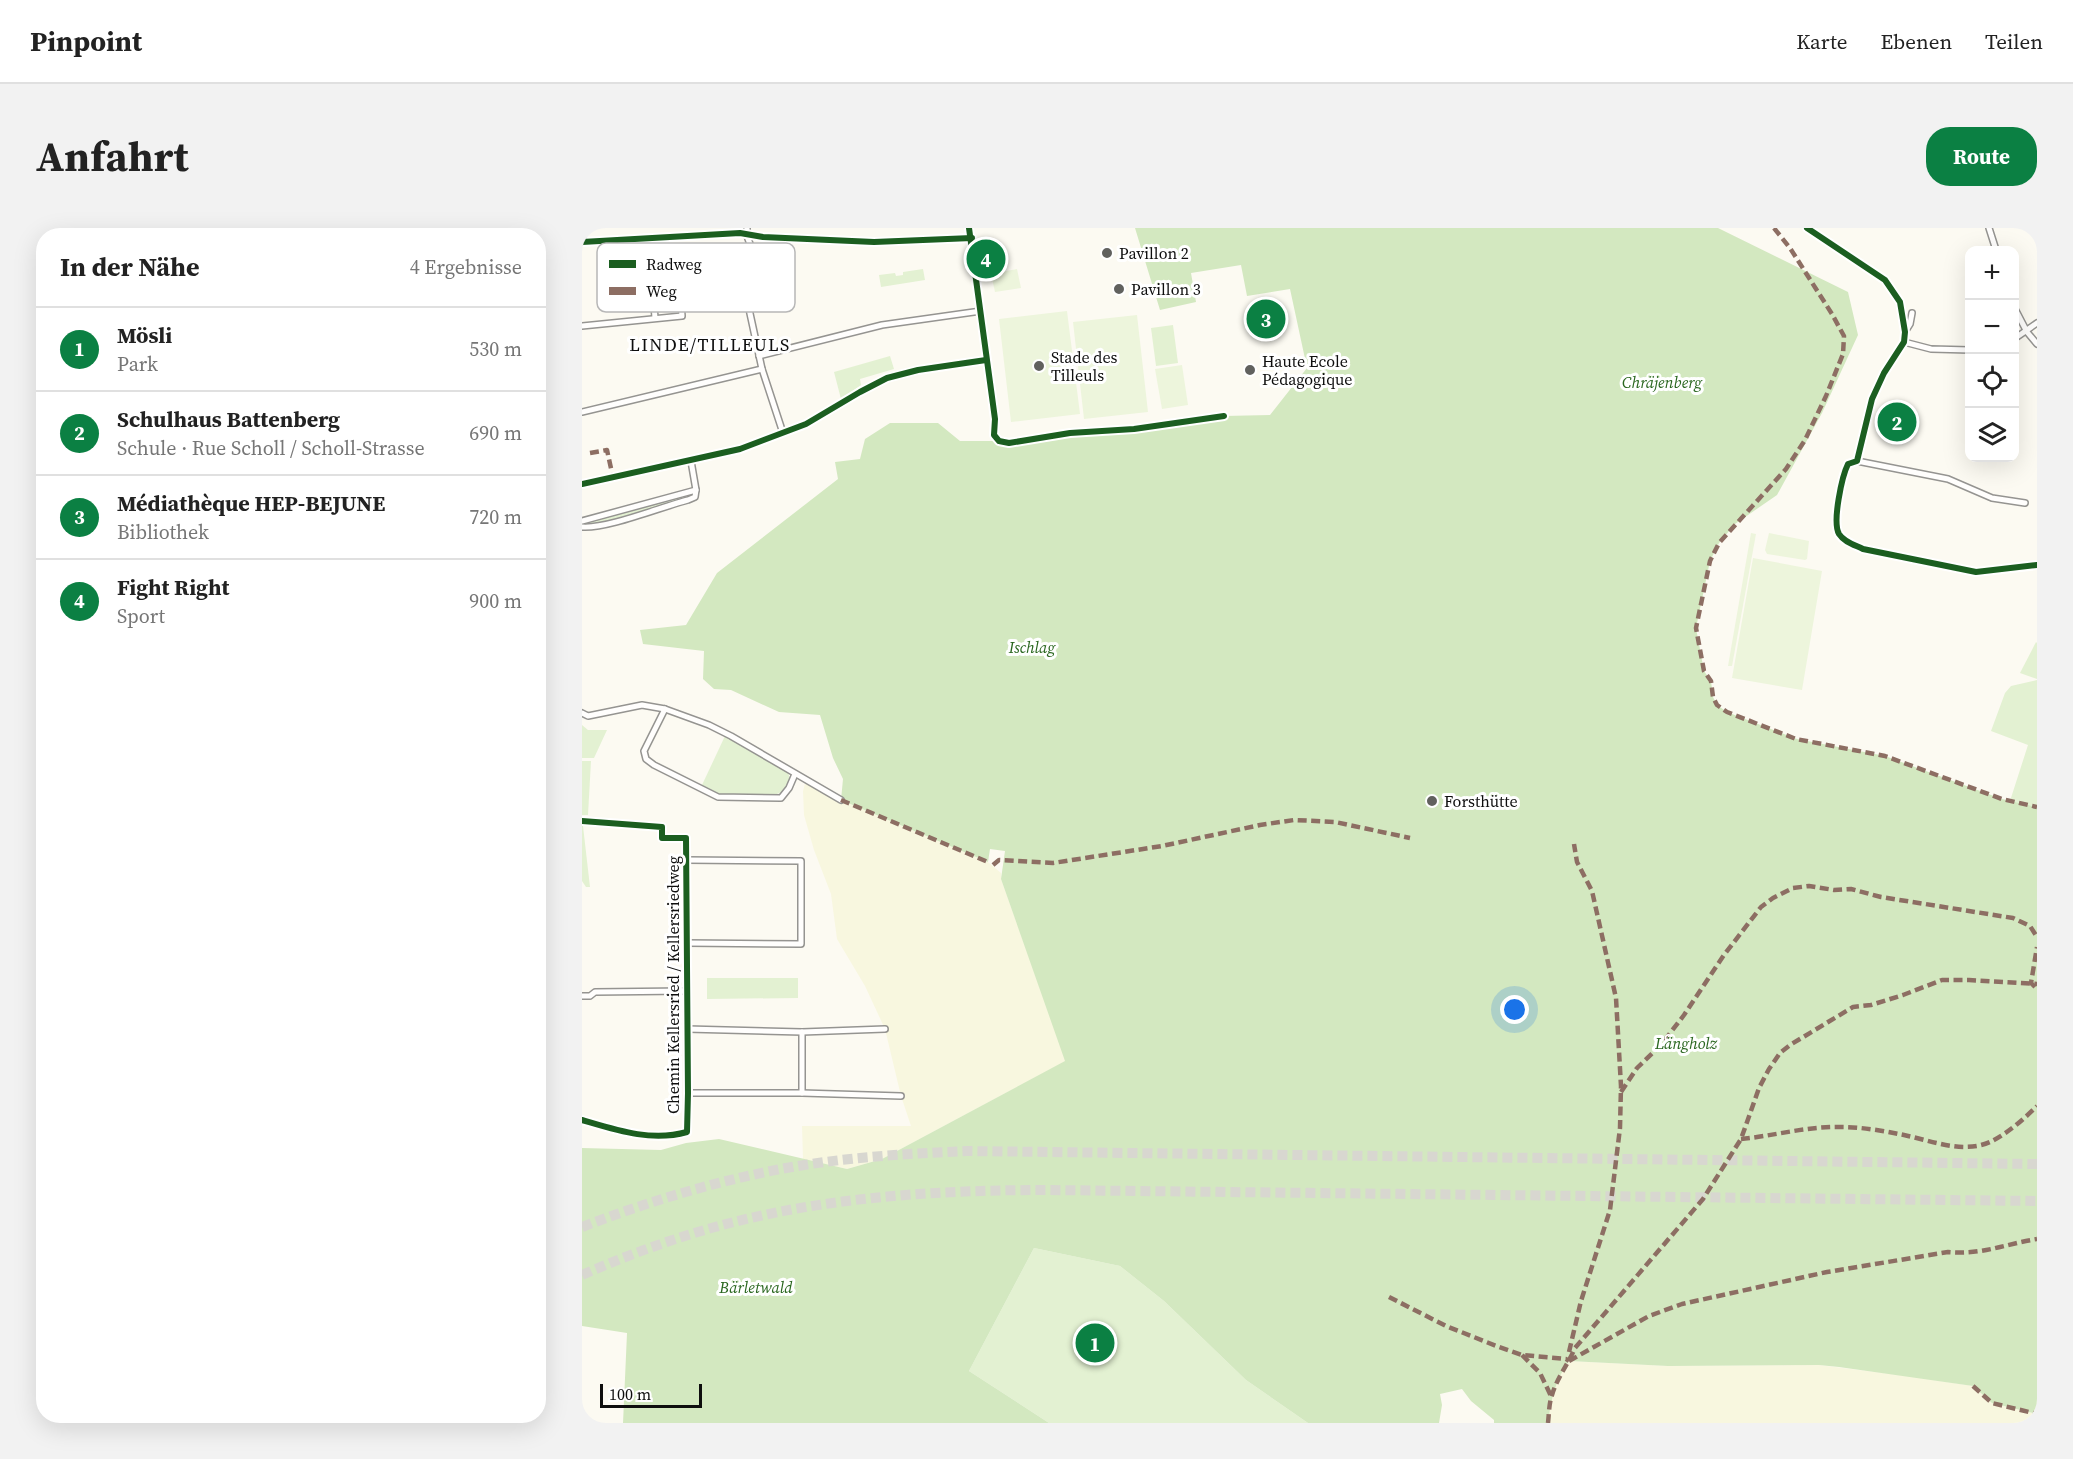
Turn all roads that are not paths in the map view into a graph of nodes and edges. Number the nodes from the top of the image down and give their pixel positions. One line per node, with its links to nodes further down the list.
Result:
1 (747, 228): 5 (street)
2 (969, 228): 6 (street)
3 (1808, 228): 19 (street)
4 (1989, 228): 9 (street)
5 (747, 236): 6 (street); 7 (street); 8 (street)
6 (972, 238): 10 (street)
7 (582, 242)
8 (750, 243)
9 (1995, 246)
10 (981, 310): 25 (street); 26 (street)
11 (655, 312): 16 (street)
12 (682, 312): 16 (street)
13 (749, 312): 25 (street)
14 (1912, 313): 19 (street)
15 (2019, 317): 20 (street)
16 (655, 318): 18 (street)
17 (2037, 322): 20 (street)
18 (582, 326)
19 (1905, 332): 22 (street)
20 (2026, 332): 21 (street); 23 (street)
21 (2019, 336)
22 (1904, 342): 24 (street); 32 (street)
23 (2037, 344)
24 (1965, 350)
25 (759, 356): 27 (street)
26 (986, 360): 29 (street); 30 (street)
27 (762, 369): 28 (street); 30 (street)
28 (582, 412)
29 (1224, 416)
30 (783, 433): 31 (street)
31 (691, 461): 33 (street); 34 (street)
32 (1857, 461): 35 (street); 38 (street)
33 (582, 484)
34 (696, 490): 36 (street); 37 (street)
35 (2025, 503)
36 (582, 521)
37 (582, 527)
38 (2037, 565)
39 (665, 709): 40 (street); 41 (street); 41 (street)
40 (582, 713)
41 (795, 774): 42 (street)
42 (841, 800)
43 (582, 821): 44 (street, Chemin Kellersried / Kellersriedweg)
44 (687, 860): 45 (street, Chemin Kellersried / Kellersriedweg); 45 (street)
45 (687, 943): 46 (street, Chemin Kellersried / Kellersriedweg)
46 (686, 991): 47 (street); 48 (street, Chemin Kellersried / Kellersriedweg)
47 (582, 996)
48 (687, 1029): 50 (street); 51 (street, Chemin Kellersried / Kellersriedweg)
49 (885, 1029): 50 (street)
50 (801, 1032): 52 (street)
51 (688, 1093): 52 (street); 54 (street, Chemin Kellersried / Kellersriedweg)
52 (802, 1093): 53 (street)
53 (901, 1096)
54 (582, 1120)

